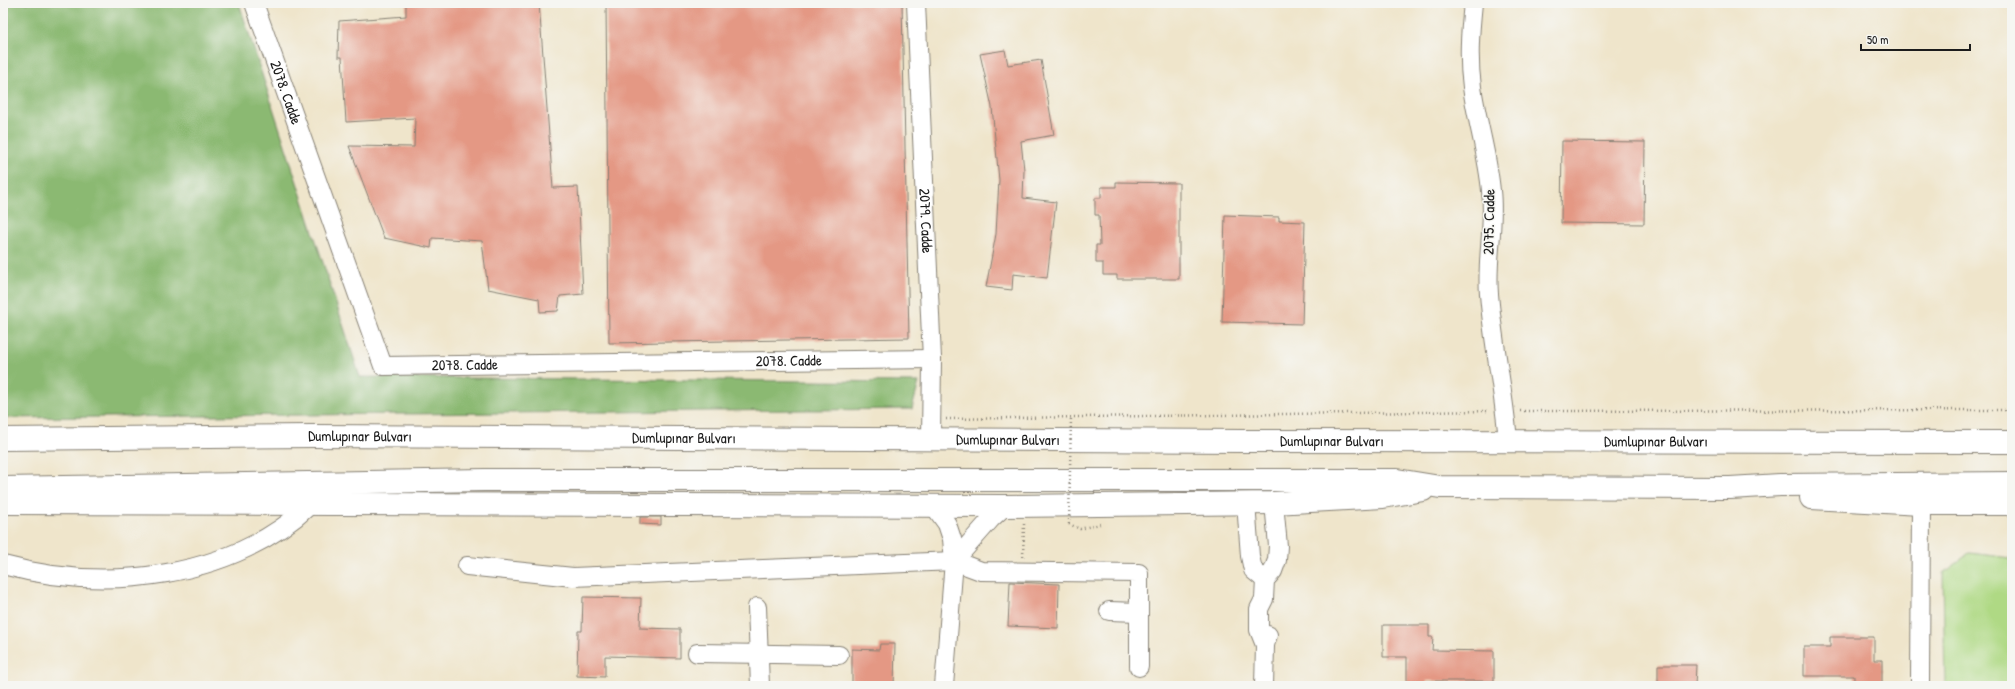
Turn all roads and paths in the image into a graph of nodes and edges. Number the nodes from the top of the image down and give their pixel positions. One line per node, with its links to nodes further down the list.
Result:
1 (254, 3): 4 (street, 2078. Cadde)
2 (916, 3): 4 (street, 2079. Cadde)
3 (1473, 3): 6 (street, 2075. Cadde)
4 (932, 359): 8 (street, 2079. Cadde)
5 (2012, 410): 6 (path)
6 (1505, 411): 7 (path); 10 (street, 2075. Cadde)
7 (1071, 417): 8 (path); 25 (path, bridge)
8 (931, 430): 9 (highway, Dumlupınar Bulvarı); 10 (highway, Dumlupınar Bulvarı)
9 (3, 439)
10 (1508, 441): 11 (highway, Dumlupınar Bulvarı)
11 (2012, 442)
12 (2012, 483): 15 (highway)
13 (1440, 487): 14 (highway); 15 (highway); 18 (highway)
14 (3, 488)
15 (1730, 488): 20 (highway)
16 (3, 503): 19 (highway)
17 (1246, 503): 18 (highway); 23 (highway); 30 (street)
18 (1274, 503): 30 (street)
19 (311, 504): 22 (highway); 27 (street)
20 (1921, 504): 21 (highway); 41 (street)
21 (2012, 504)
22 (934, 506): 23 (highway); 26 (street)
23 (1005, 506): 26 (street)
24 (1024, 521): 29 (path)
25 (1102, 523)
26 (954, 561): 28 (street); 29 (street); 39 (street)
27 (3, 565)
28 (466, 566)
29 (1022, 571): 33 (street)
30 (1264, 580): 40 (street)
31 (757, 607): 35 (street)
32 (1109, 611): 33 (street)
33 (1139, 612): 37 (street)
34 (697, 653): 35 (street)
35 (758, 653): 36 (street); 38 (street)
36 (839, 655)
37 (1139, 667)
38 (760, 686)
39 (944, 686)
40 (1264, 686)
41 (1920, 686)

